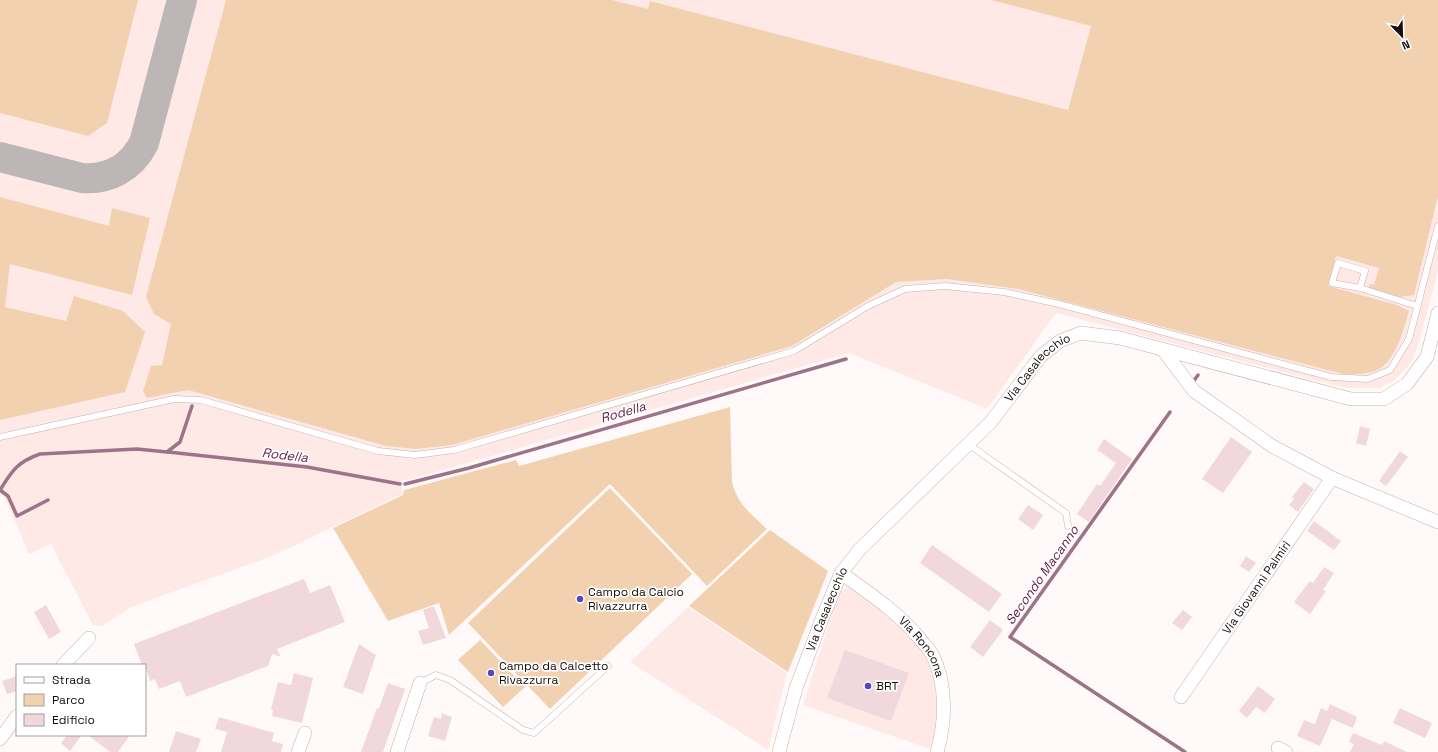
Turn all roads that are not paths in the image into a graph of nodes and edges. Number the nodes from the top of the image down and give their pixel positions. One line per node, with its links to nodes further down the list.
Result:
1 (1438, 226): 3 (lane)
2 (1360, 288): 2 (lane); 3 (lane)
3 (1417, 306): 6 (lane)
4 (1438, 313): 5 (street, Via Casalecchio)
5 (1163, 350): 7 (street, Via Casalecchio); 8 (street)
6 (0, 437)
7 (968, 444): 10 (lane); 11 (street, Via Casalecchio)
8 (1332, 478): 9 (street); 16 (street, Via Giovanni Palmiri)
9 (1438, 522)
10 (1068, 526)
11 (841, 573): 22 (street, Via Casalecchio); 23 (street, Via Roncona)
12 (89, 638): 13 (street)
13 (64, 664)
14 (608, 666): 15 (lane)
15 (420, 683): 21 (street)
16 (1181, 697)
17 (16, 717): 19 (street)
18 (305, 733): 20 (street)
19 (0, 738)
20 (298, 752)
21 (397, 752)
22 (779, 752)
23 (937, 752)

